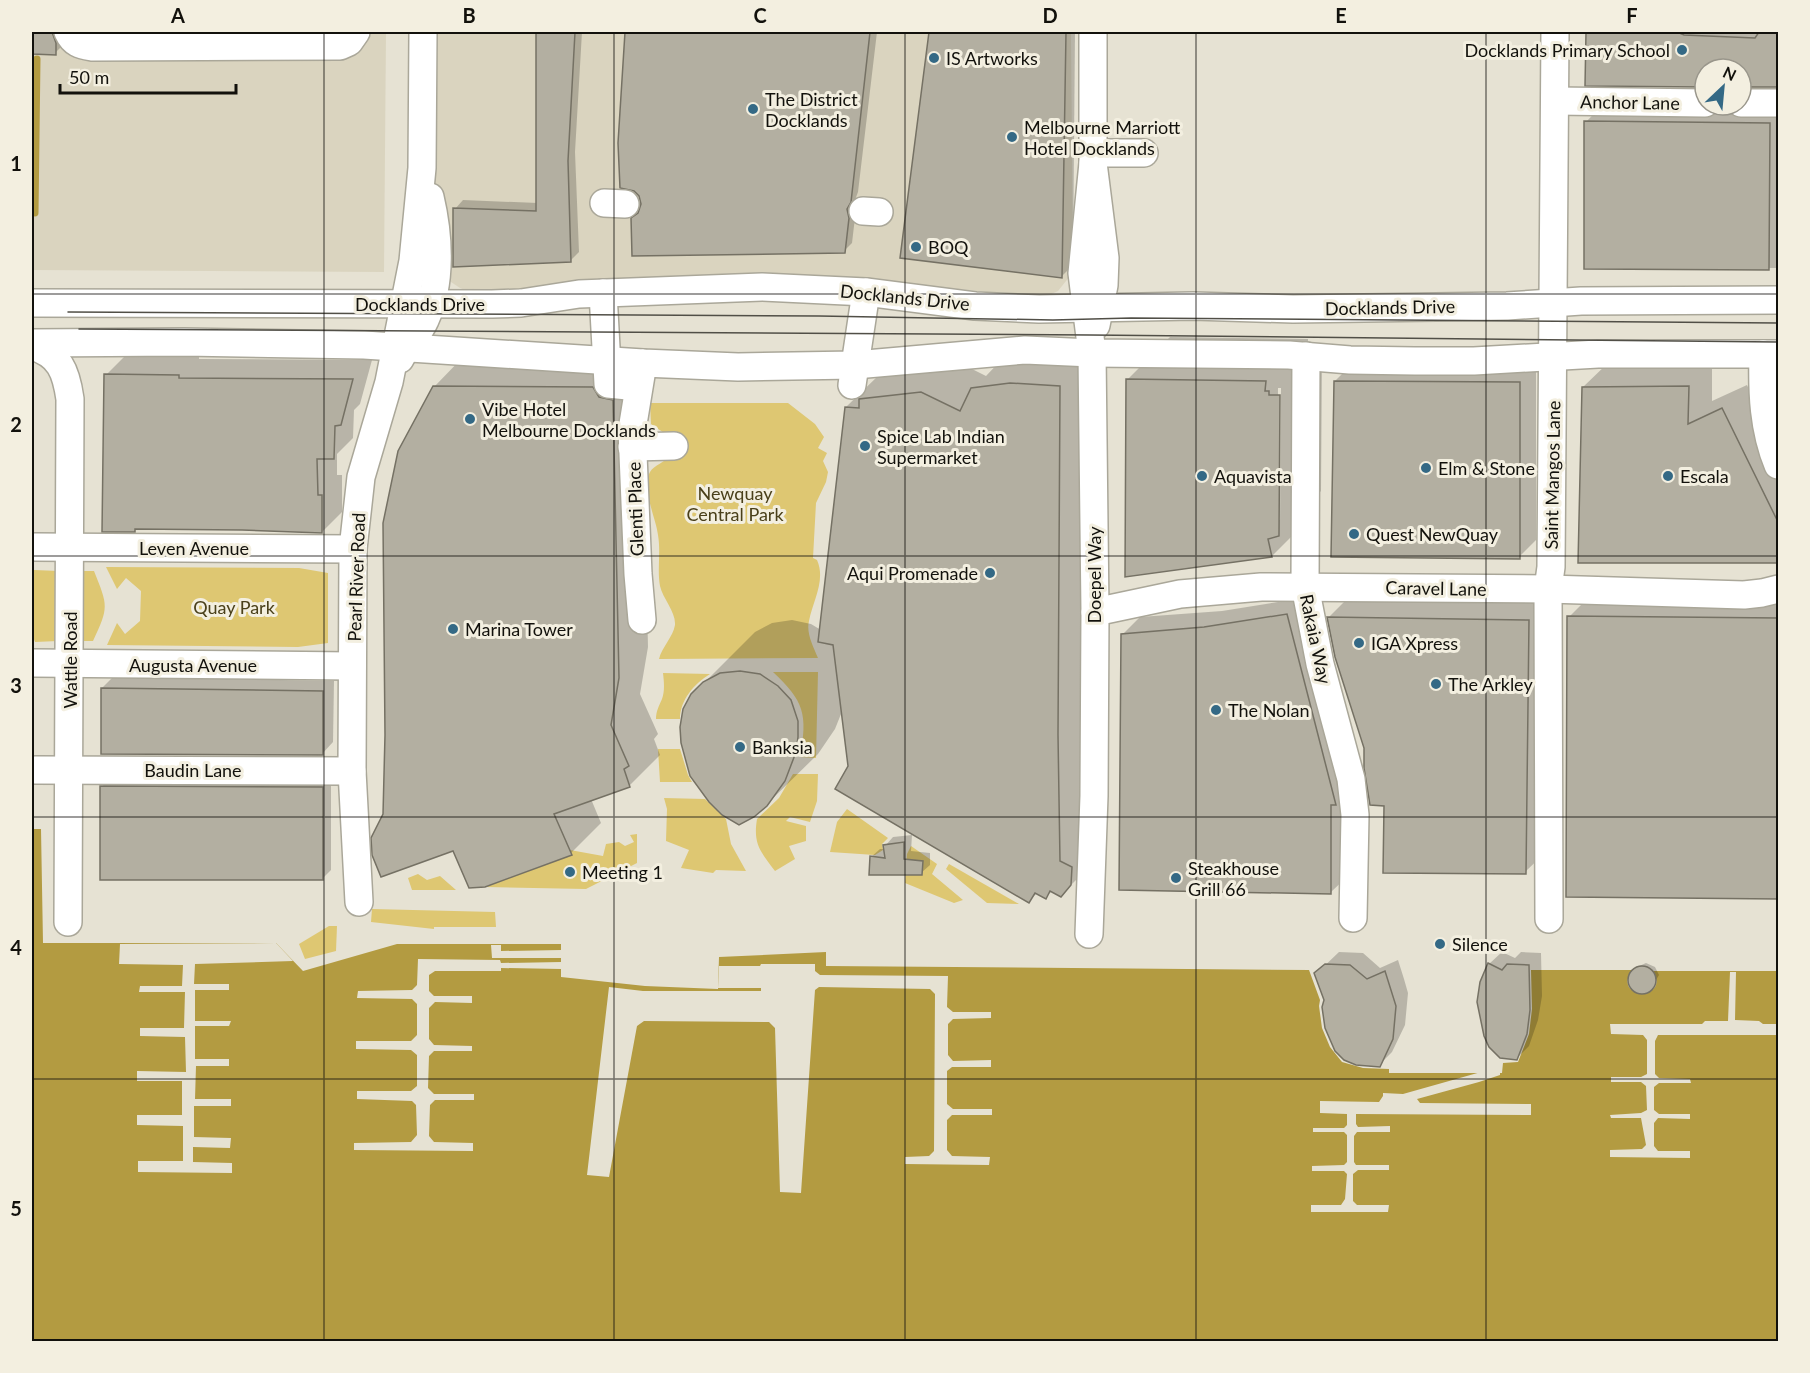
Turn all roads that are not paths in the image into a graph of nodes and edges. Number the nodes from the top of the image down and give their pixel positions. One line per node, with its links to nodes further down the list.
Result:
1 (68, 32): 2 (street)
2 (356, 32)
3 (423, 32): 17 (street, Pearl River Road)
4 (1093, 32): 11 (street, Doepel Way)
5 (1555, 32): 6 (street, Saint Mangos Lane)
6 (1556, 100): 7 (street, Anchor Lane); 16 (street, Saint Mangos Lane)
7 (1693, 103)
8 (1753, 103): 9 (street)
9 (1779, 104)
10 (1144, 153): 11 (street)
11 (1093, 158): 18 (street, Doepel Way)
12 (866, 292): 13 (street, Docklands Drive); 18 (street, Docklands Drive); 28 (street)
13 (603, 293): 17 (street, Docklands Drive); 26 (street)
14 (1779, 300): 16 (street, Docklands Drive)
15 (32, 303): 17 (street, Docklands Drive)
16 (1553, 303): 18 (street, Docklands Drive); 25 (street, Saint Mangos Lane)
17 (418, 304): 21 (street, Pearl River Road)
18 (1092, 308): 22 (street, Doepel Way)
19 (126, 342): 20 (street); 21 (street); 29 (street, Wattle Road)
20 (32, 345): 29 (street, Wattle Road)
21 (401, 347): 26 (street); 35 (street, Pearl River Road)
22 (1092, 353): 24 (street); 28 (street); 39 (street, Doepel Way)
23 (1771, 354): 25 (street); 32 (street)
24 (1306, 356): 25 (street); 36 (street, Rakaia Way)
25 (1552, 357): 38 (street, Saint Mangos Lane)
26 (607, 360): 27 (street)
27 (640, 375): 28 (street); 31 (street, Glenti Place)
28 (854, 375)
29 (70, 399): 34 (street, Wattle Road)
30 (674, 446): 31 (street)
31 (632, 447): 40 (street, Glenti Place)
32 (1779, 465)
33 (34, 547): 34 (street, Leven Avenue)
34 (70, 548): 35 (street, Leven Avenue); 42 (street, Wattle Road)
35 (353, 549): 43 (street, Pearl River Road)
36 (1305, 586): 38 (street, Caravel Lane); 39 (street, Caravel Lane); 48 (street, Rakaia Way)
37 (1779, 589): 38 (street, Caravel Lane)
38 (1548, 590): 49 (street, Saint Mangos Lane)
39 (1095, 612): 51 (street, Doepel Way)
40 (642, 620)
41 (34, 663): 42 (street, Augusta Avenue)
42 (70, 665): 43 (street, Augusta Avenue); 45 (street, Wattle Road)
43 (352, 666): 46 (street, Pearl River Road)
44 (34, 770): 45 (street, Baudin Lane)
45 (68, 770): 46 (street, Baudin Lane); 50 (street, Wattle Road)
46 (352, 774): 47 (street, Pearl River Road)
47 (358, 902)
48 (1353, 918)
49 (1549, 919)
50 (68, 922)
51 (1089, 934)

